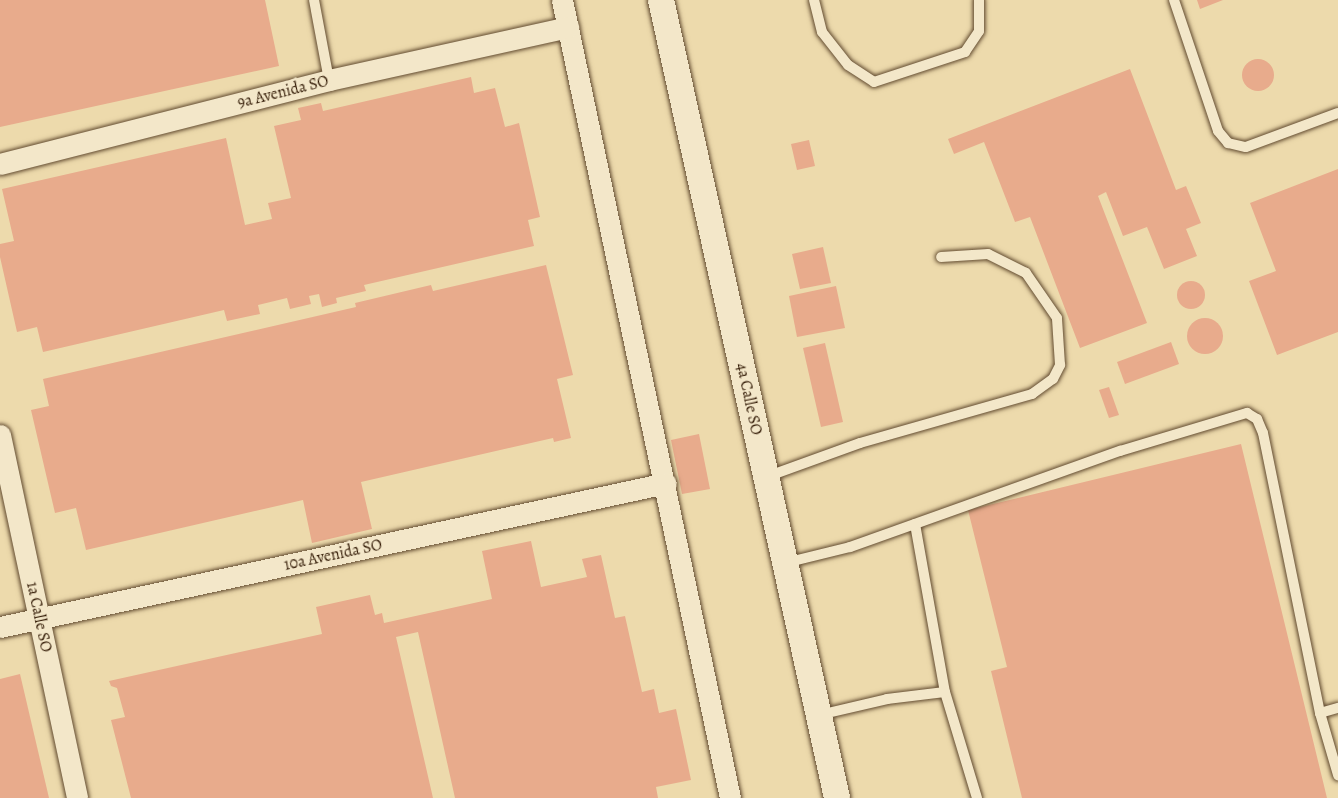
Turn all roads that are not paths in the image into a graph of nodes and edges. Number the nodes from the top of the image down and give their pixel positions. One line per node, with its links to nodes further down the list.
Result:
1 (314, 0): 8 (lane)
2 (562, 0): 7 (street)
3 (661, 0): 13 (street, 4a Calle SO)
4 (814, 0): 5 (lane)
5 (980, 0)
6 (1174, 0): 9 (lane)
7 (568, 27): 8 (street, 9a Avenida SO); 14 (street)
8 (329, 80): 10 (street, 9a Avenida SO)
9 (1338, 112)
10 (0, 164)
11 (941, 257): 13 (lane)
12 (0, 435): 17 (street, 1a Calle SO)
13 (766, 478): 16 (street, 4a Calle SO)
14 (666, 483): 17 (street, 10a Avenida SO); 25 (street)
15 (915, 524): 16 (lane); 19 (lane); 21 (lane)
16 (785, 563): 22 (street, 4a Calle SO)
17 (40, 620): 18 (street, 10a Avenida SO); 24 (street, 1a Calle SO)
18 (0, 627)
19 (945, 692): 22 (lane); 27 (lane)
20 (1338, 708): 21 (lane)
21 (1320, 713): 23 (lane)
22 (818, 715): 26 (street, 4a Calle SO)
23 (1338, 775)
24 (77, 798)
25 (730, 798)
26 (837, 798)
27 (978, 798)

